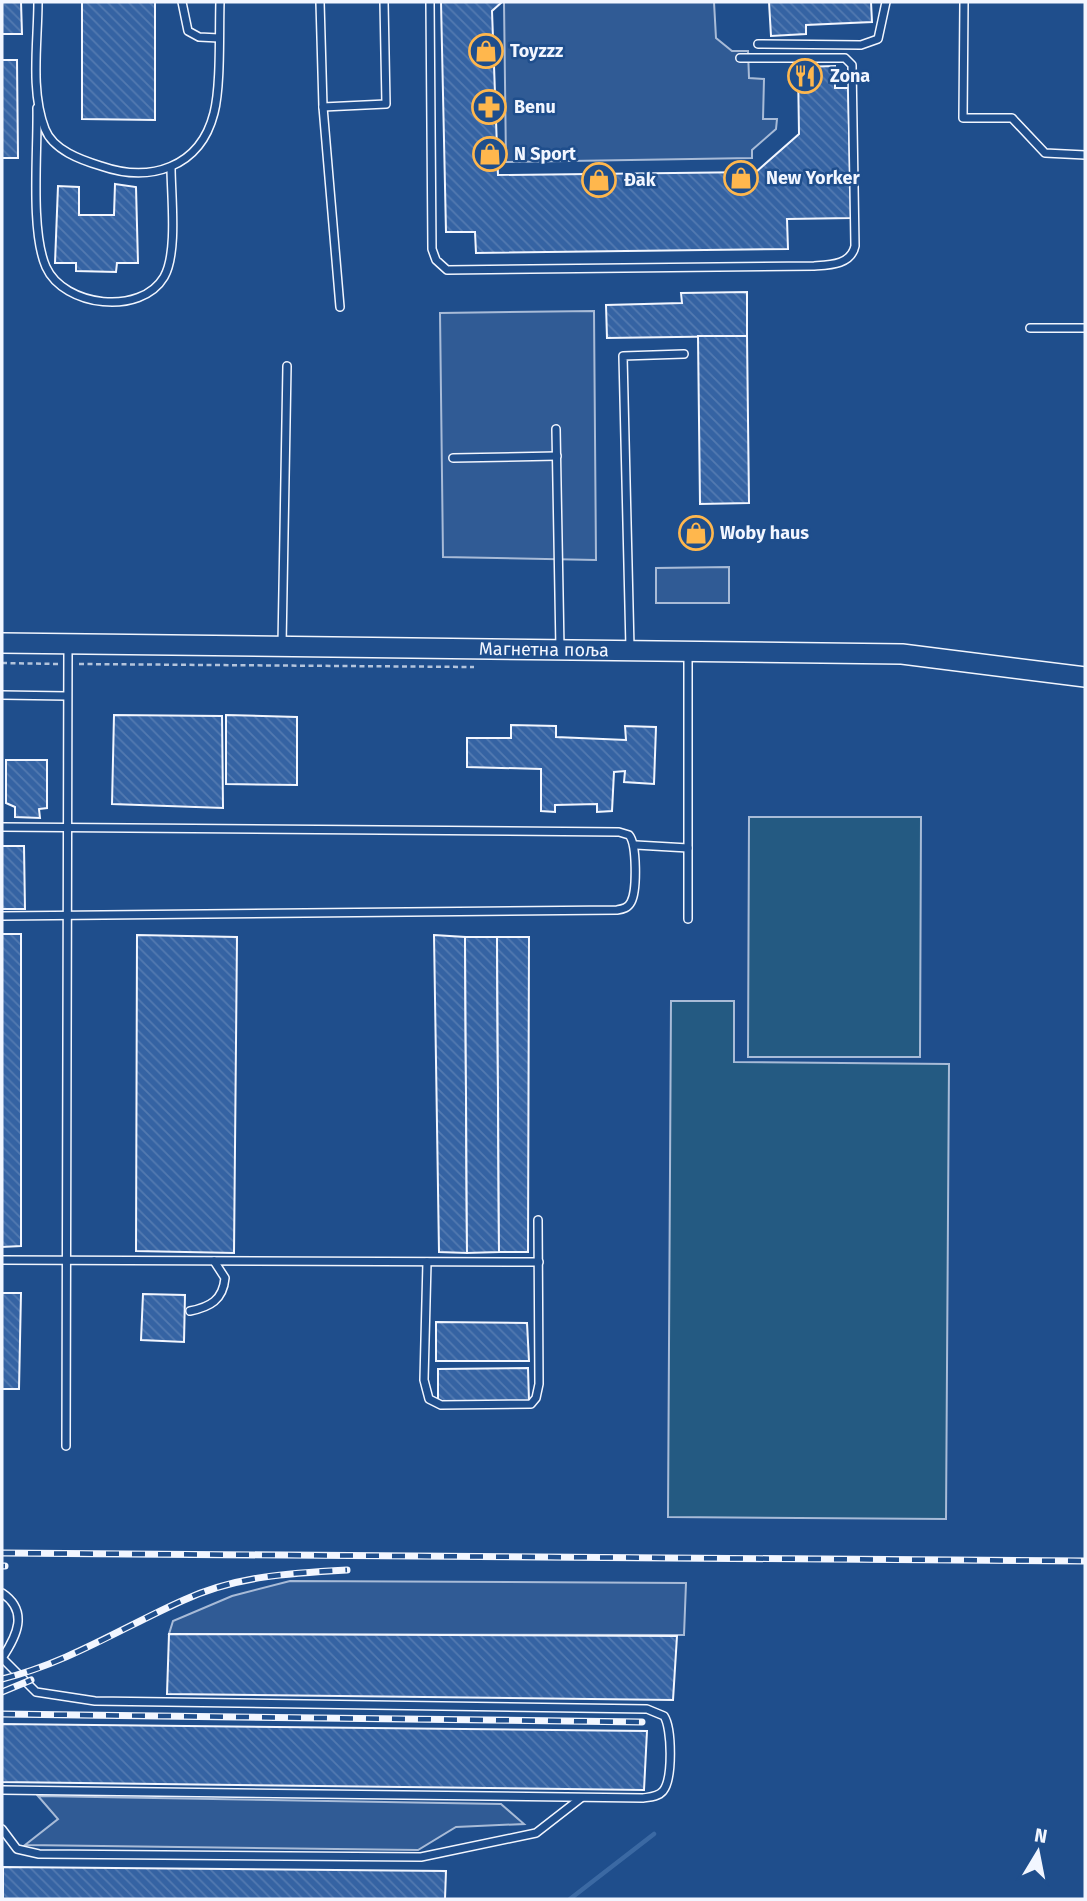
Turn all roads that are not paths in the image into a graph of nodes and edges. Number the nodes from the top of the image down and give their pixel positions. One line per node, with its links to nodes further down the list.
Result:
1 (38, 2): 12 (lane)
2 (182, 2): 9 (lane)
3 (220, 2): 9 (lane)
4 (320, 2): 13 (lane)
5 (384, 2): 13 (lane)
6 (430, 2): 11 (lane)
7 (886, 2): 10 (lane)
8 (964, 2): 14 (lane)
9 (219, 38): 15 (lane)
10 (758, 44)
11 (740, 58)
12 (37, 93): 15 (lane); 15 (lane)
13 (323, 107): 16 (lane)
14 (1085, 155)
15 (171, 167)
16 (340, 307)
17 (1030, 328): 18 (lane)
18 (1085, 328)
19 (684, 354): 28 (lane)
20 (287, 366): 26 (lane)
21 (556, 429): 22 (lane)
22 (557, 456): 23 (lane); 27 (lane)
23 (453, 458)
24 (2, 643): 25 (street, Магнетна поља)
25 (68, 643): 26 (street, Магнетна поља); 32 (lane)
26 (282, 645): 27 (street, Магнетна поља)
27 (560, 649): 28 (street, Магнетна поља)
28 (630, 650): 29 (street, Магнетна поља)
29 (688, 651): 30 (street, Магнетна поља); 36 (lane)
30 (1085, 677)
31 (2, 695): 32 (lane)
32 (67, 696): 34 (lane)
33 (2, 827): 34 (lane)
34 (67, 828): 35 (lane); 38 (lane)
35 (636, 845): 36 (lane); 38 (lane)
36 (688, 848): 39 (lane)
37 (2, 916): 38 (lane)
38 (67, 917): 42 (lane)
39 (688, 919)
40 (538, 1220): 45 (lane)
41 (2, 1260): 42 (lane)
42 (66, 1261): 43 (lane); 47 (lane)
43 (214, 1261): 44 (lane); 46 (lane)
44 (427, 1262): 45 (lane); 45 (lane)
45 (539, 1262)
46 (190, 1311)
47 (66, 1446)
48 (2, 1593): 49 (lane)
49 (2, 1658): 50 (lane)
50 (22, 1678): 51 (lane); 53 (lane)
51 (2, 1685)
52 (2, 1790): 53 (lane)
53 (582, 1798): 54 (lane)
54 (4, 1833): 55 (lane)
55 (2, 1845)

